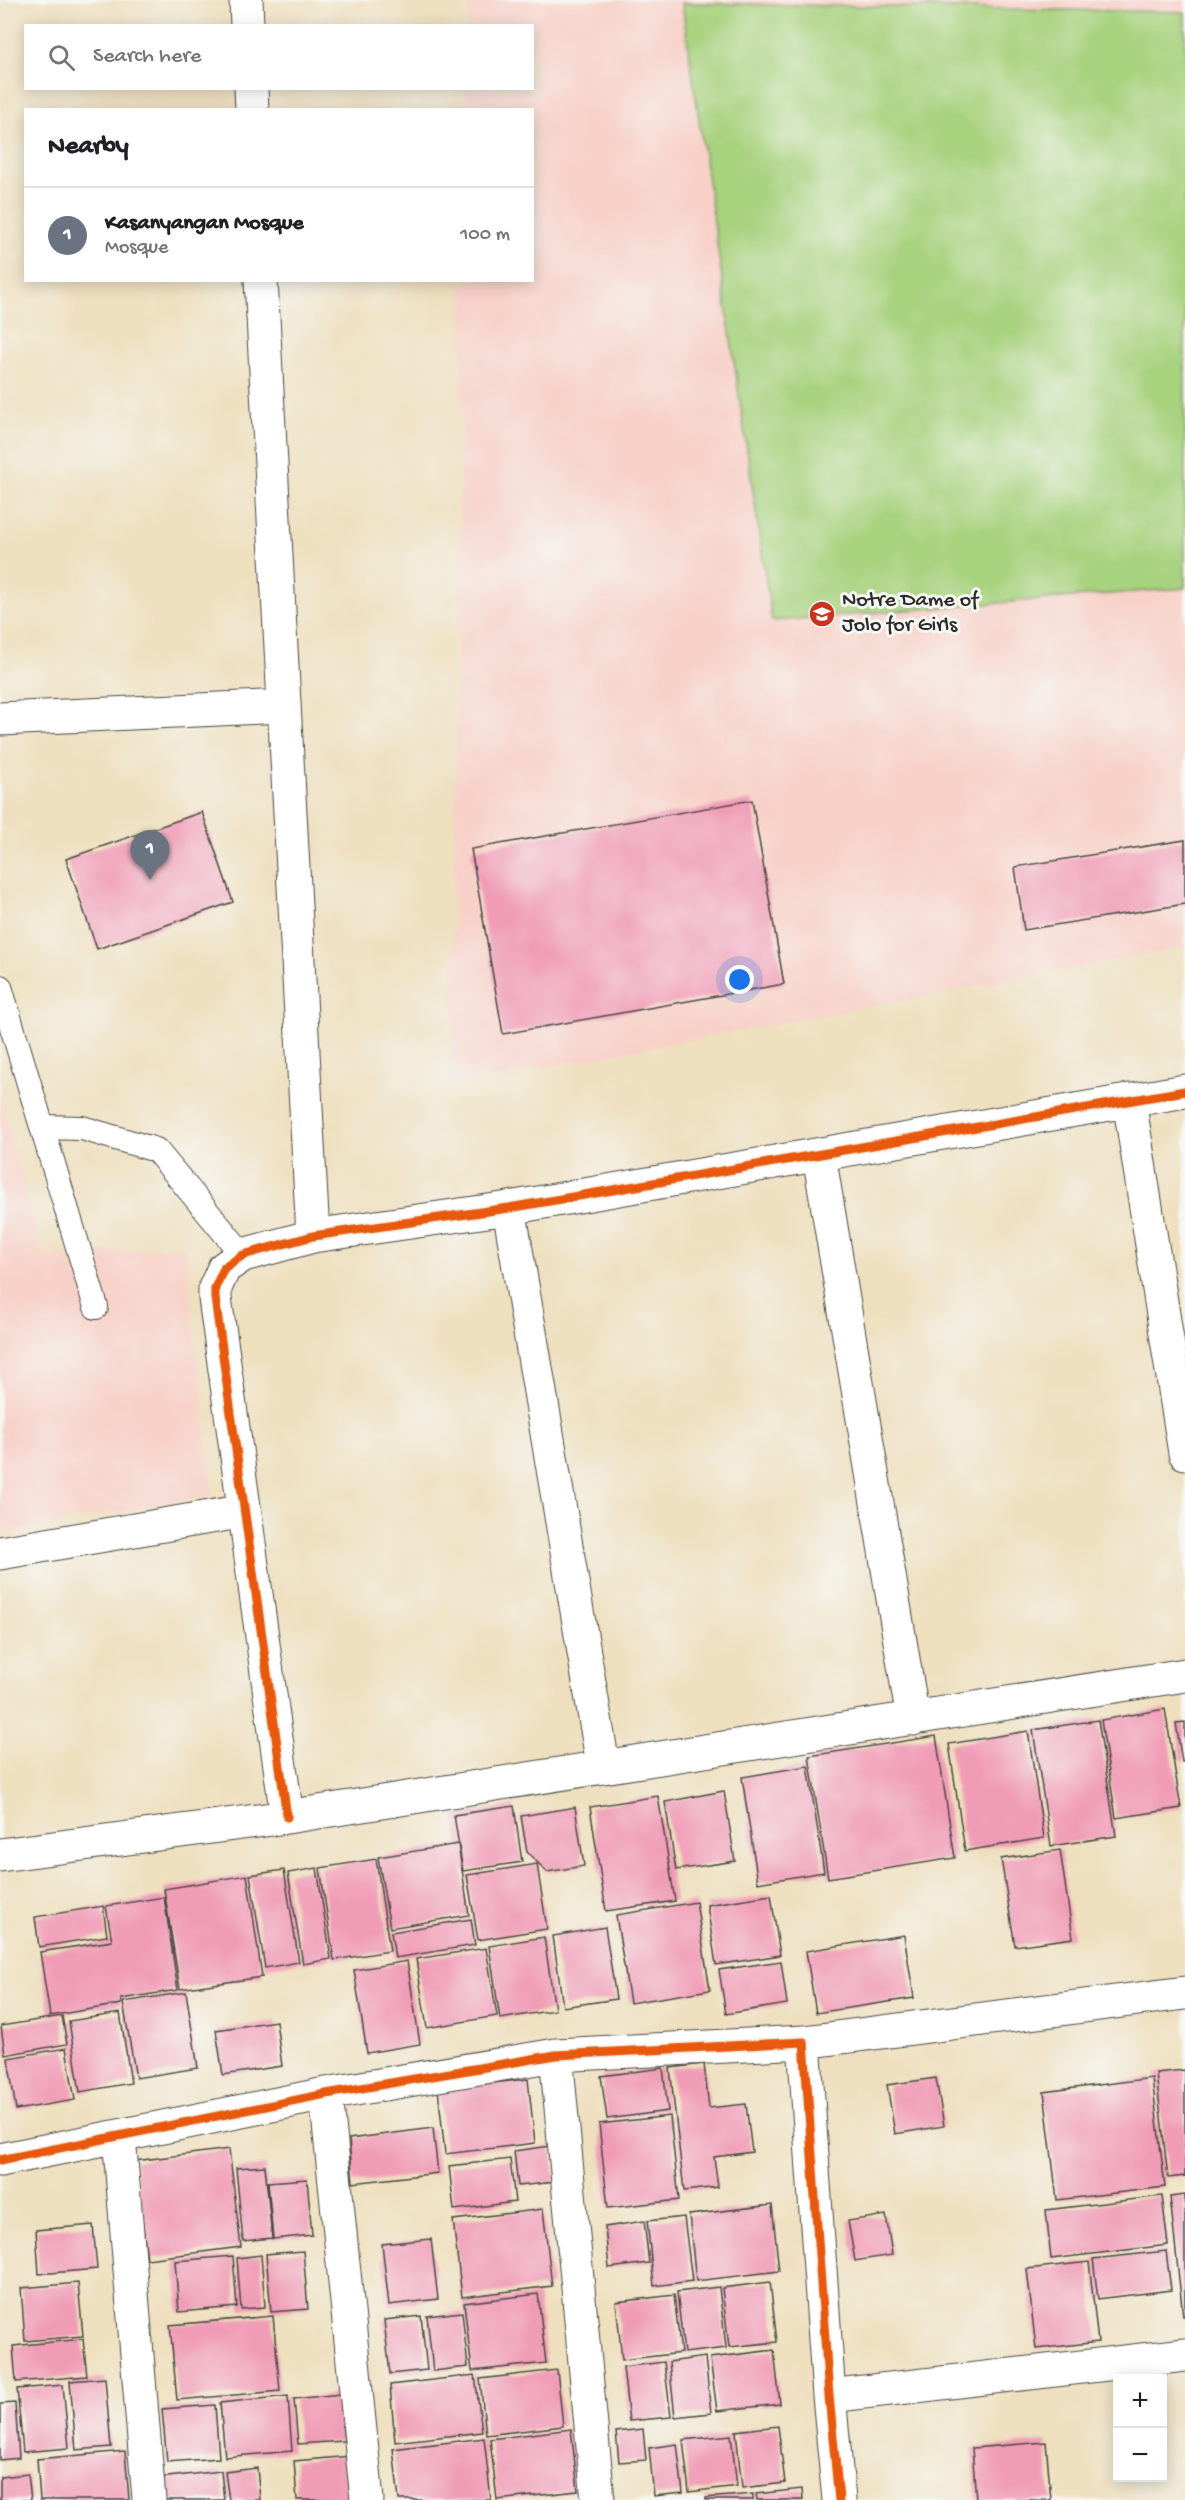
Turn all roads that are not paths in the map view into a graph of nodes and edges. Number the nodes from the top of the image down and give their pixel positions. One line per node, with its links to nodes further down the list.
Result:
1 (246, 0): 2 (street)
2 (247, 24)
3 (251, 90): 4 (street)
4 (252, 108)
5 (261, 282): 6 (street)
6 (283, 706): 7 (street); 14 (street)
7 (0, 720)
8 (0, 987): 11 (lane)
9 (1185, 1091): 10 (street)
10 (1129, 1100): 12 (street); 17 (street)
11 (42, 1127): 15 (lane); 16 (lane)
12 (819, 1155): 13 (street); 21 (street)
13 (509, 1208): 14 (street); 22 (street)
14 (313, 1236): 15 (street)
15 (243, 1255): 18 (street)
16 (96, 1306)
17 (1185, 1453)
18 (245, 1511): 19 (street); 23 (street)
19 (0, 1553)
20 (1185, 1675): 21 (street)
21 (913, 1719): 22 (street)
22 (603, 1765): 23 (street)
23 (287, 1817): 24 (street)
24 (0, 1856)
25 (1185, 1993): 26 (street)
26 (804, 2042): 27 (street); 32 (street)
27 (556, 2055): 28 (street); 35 (street)
28 (326, 2094): 29 (street); 34 (street)
29 (119, 2136): 30 (street); 33 (street)
30 (0, 2160)
31 (1185, 2355): 32 (street)
32 (829, 2396): 36 (street)
33 (149, 2500)
34 (367, 2500)
35 (598, 2500)
36 (839, 2500)

